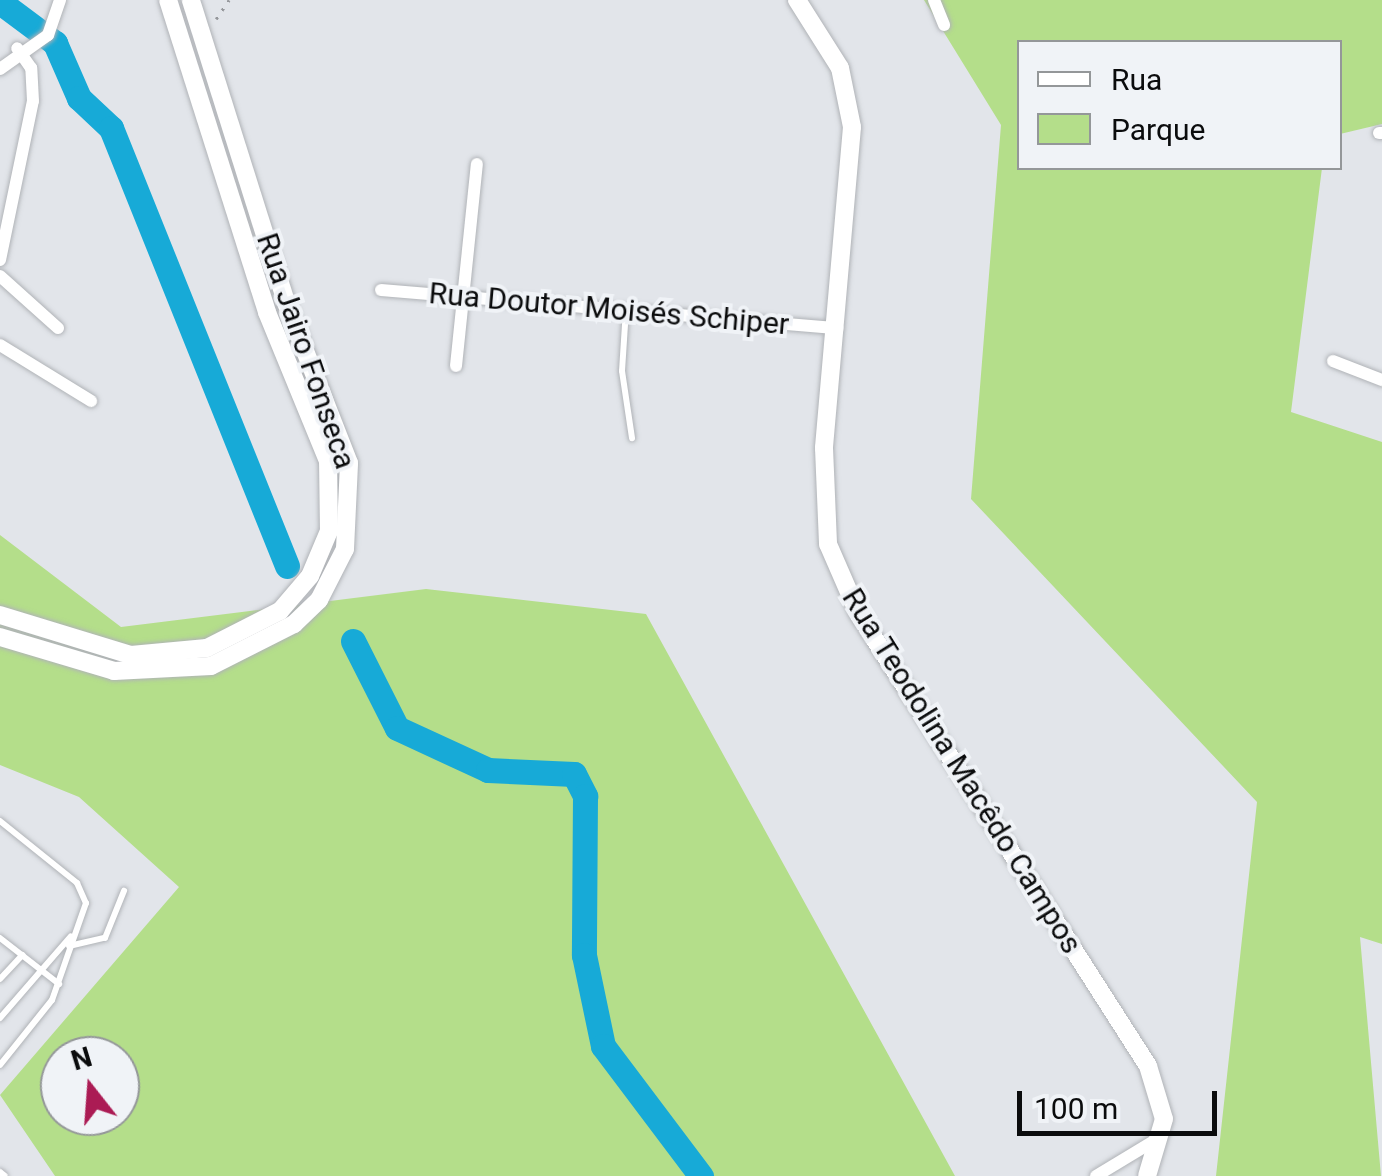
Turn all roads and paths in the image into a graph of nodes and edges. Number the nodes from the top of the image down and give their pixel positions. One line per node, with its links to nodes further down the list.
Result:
1 (60, 0): 9 (street)
2 (168, 0): 25 (main road, Rua Jairo Fonseca)
3 (192, 0): 8 (main road, Rua Jairo Fonseca)
4 (230, 0): 8 (path)
5 (797, 0): 18 (main road, Rua Teodolina Macêdo Campos)
6 (934, 0): 7 (street)
7 (944, 25)
8 (203, 29): 26 (main road, Rua Jairo Fonseca)
9 (17, 48): 10 (street); 12 (street)
10 (0, 69)
11 (477, 164): 15 (street)
12 (0, 260)
13 (0, 276): 17 (street)
14 (381, 290): 15 (street, Rua Doutor Moisés Schiper)
15 (460, 294): 16 (street, Rua Doutor Moisés Schiper); 21 (street)
16 (626, 308): 18 (street, Rua Doutor Moisés Schiper); 24 (lane)
17 (58, 328)
18 (837, 328): 37 (main road, Rua Teodolina Macêdo Campos)
19 (0, 345): 23 (street)
20 (1333, 362): 22 (street)
21 (456, 366)
22 (1382, 380)
23 (91, 401)
24 (632, 438)
25 (0, 616)
26 (0, 637)
27 (0, 821): 30 (lane)
28 (124, 891): 30 (lane)
29 (0, 938): 31 (lane)
30 (67, 945): 32 (lane); 34 (lane)
31 (22, 955): 32 (lane); 33 (lane)
32 (39, 968): 34 (lane); 35 (lane)
33 (0, 979)
34 (59, 984): 36 (lane)
35 (0, 1018)
36 (0, 1065)
37 (1161, 1136): 38 (street); 39 (main road, Rua Teodolina Macêdo Campos)
38 (1096, 1176)
39 (1147, 1176)

